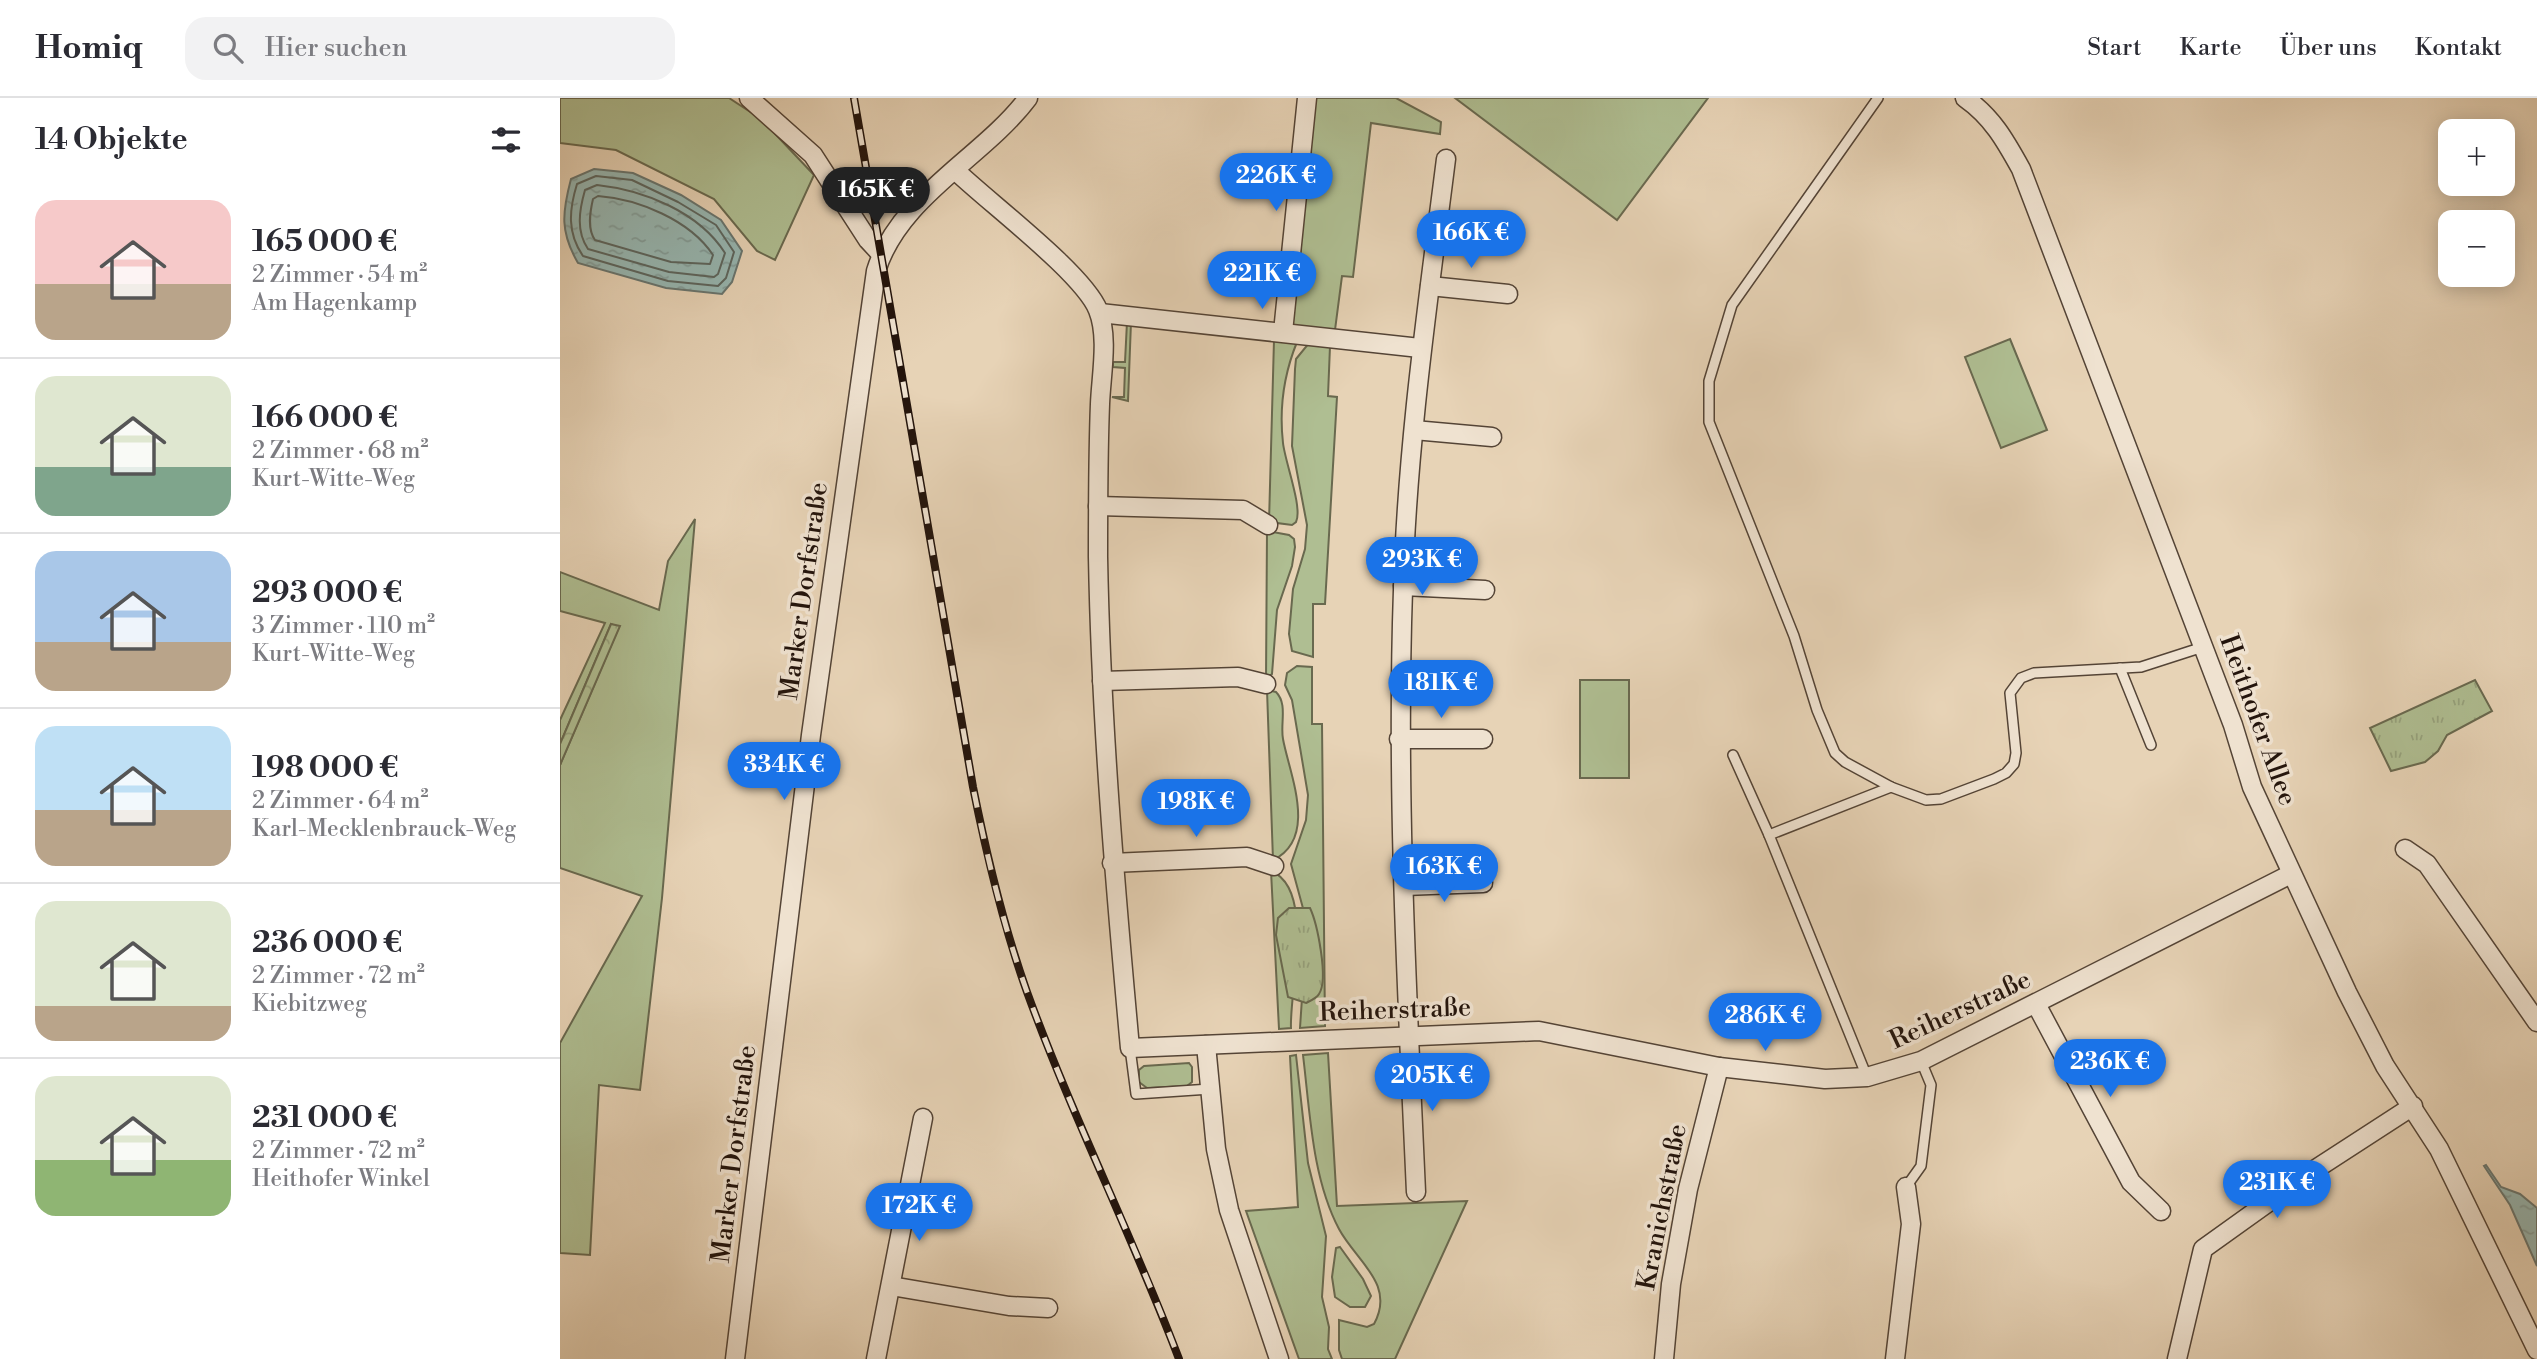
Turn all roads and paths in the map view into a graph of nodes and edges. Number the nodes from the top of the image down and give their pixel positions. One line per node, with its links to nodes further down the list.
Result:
1 (749, 98): 8 (street)
2 (1028, 98): 7 (street, Marker Dorfstraße)
3 (1307, 98): 12 (street)
4 (1878, 98): 28 (lane)
5 (1965, 98): 20 (street, Heithofer Allee)
6 (1446, 159): 9 (street)
7 (955, 170): 8 (street, Marker Dorfstraße); 11 (street)
8 (881, 254): 53 (street, Marker Dorfstraße)
9 (1430, 286): 10 (street); 13 (street)
10 (1508, 294)
11 (1100, 313): 12 (street); 16 (street)
12 (1283, 332): 13 (street)
13 (1420, 348): 14 (street)
14 (1414, 430): 15 (street); 18 (street)
15 (1492, 437)
16 (1098, 506): 17 (street); 22 (street)
17 (1268, 526)
18 (1403, 586): 19 (street); 24 (street)
19 (1485, 590)
20 (2203, 647): 21 (lane); 33 (street, Heithofer Allee)
21 (2120, 668): 26 (lane); 28 (lane)
22 (1101, 681): 23 (street); 31 (street)
23 (1266, 684)
24 (1399, 739): 25 (street); 35 (street)
25 (1483, 739)
26 (2151, 745)
27 (1733, 755): 29 (lane)
28 (1891, 787): 29 (lane)
29 (1769, 835): 43 (lane)
30 (2405, 849): 37 (street)
31 (1112, 863): 32 (street); 40 (street)
32 (1273, 866)
33 (2291, 874): 36 (street, Reiherstraße); 45 (street, Heithofer Allee)
34 (1483, 883): 35 (street)
35 (1404, 886): 38 (street)
36 (2036, 1004): 41 (street, Reiherstraße); 49 (street)
37 (2537, 1022)
38 (1409, 1035): 39 (street, Reiherstraße); 42 (street, Reiherstraße); 48 (street)
39 (1206, 1045): 40 (street, Reiherstraße); 44 (street)
40 (1130, 1048): 44 (lane)
41 (1921, 1061): 43 (street, Reiherstraße); 47 (lane)
42 (1719, 1067): 43 (street, Reiherstraße); 56 (street, Kranichstraße)
43 (1867, 1076)
44 (1210, 1089): 55 (street)
45 (2413, 1106): 52 (street, Heithofer Allee); 58 (street)
46 (923, 1118): 50 (street)
47 (1906, 1187): 57 (street)
48 (1416, 1192)
49 (2161, 1211)
50 (891, 1286): 51 (street); 54 (street)
51 (1048, 1308)
52 (2537, 1350)
53 (735, 1359)
54 (876, 1359)
55 (1279, 1359)
56 (1664, 1359)
57 (1895, 1359)
58 (2176, 1359)

